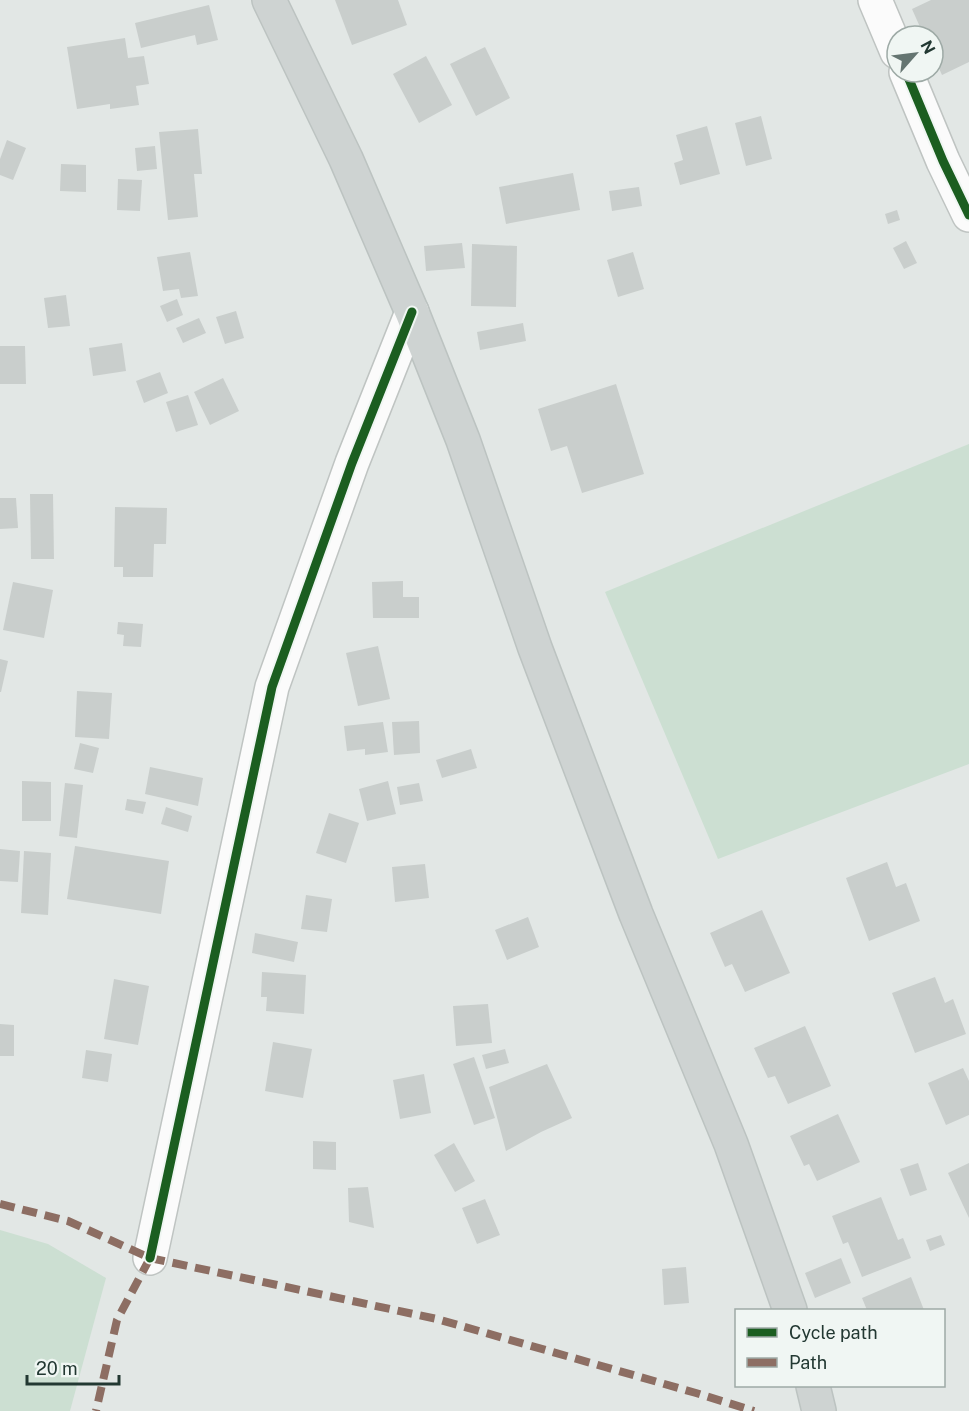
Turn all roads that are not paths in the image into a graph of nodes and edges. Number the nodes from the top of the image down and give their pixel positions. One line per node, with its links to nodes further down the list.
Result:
1 (269, 0): 6 (main road)
2 (875, 0): 3 (street)
3 (885, 24)
4 (911, 84): 5 (street)
5 (969, 215)
6 (412, 312): 7 (street); 8 (main road)
7 (150, 1258)
8 (789, 1309)
9 (813, 1387): 10 (main road)
10 (819, 1411)

